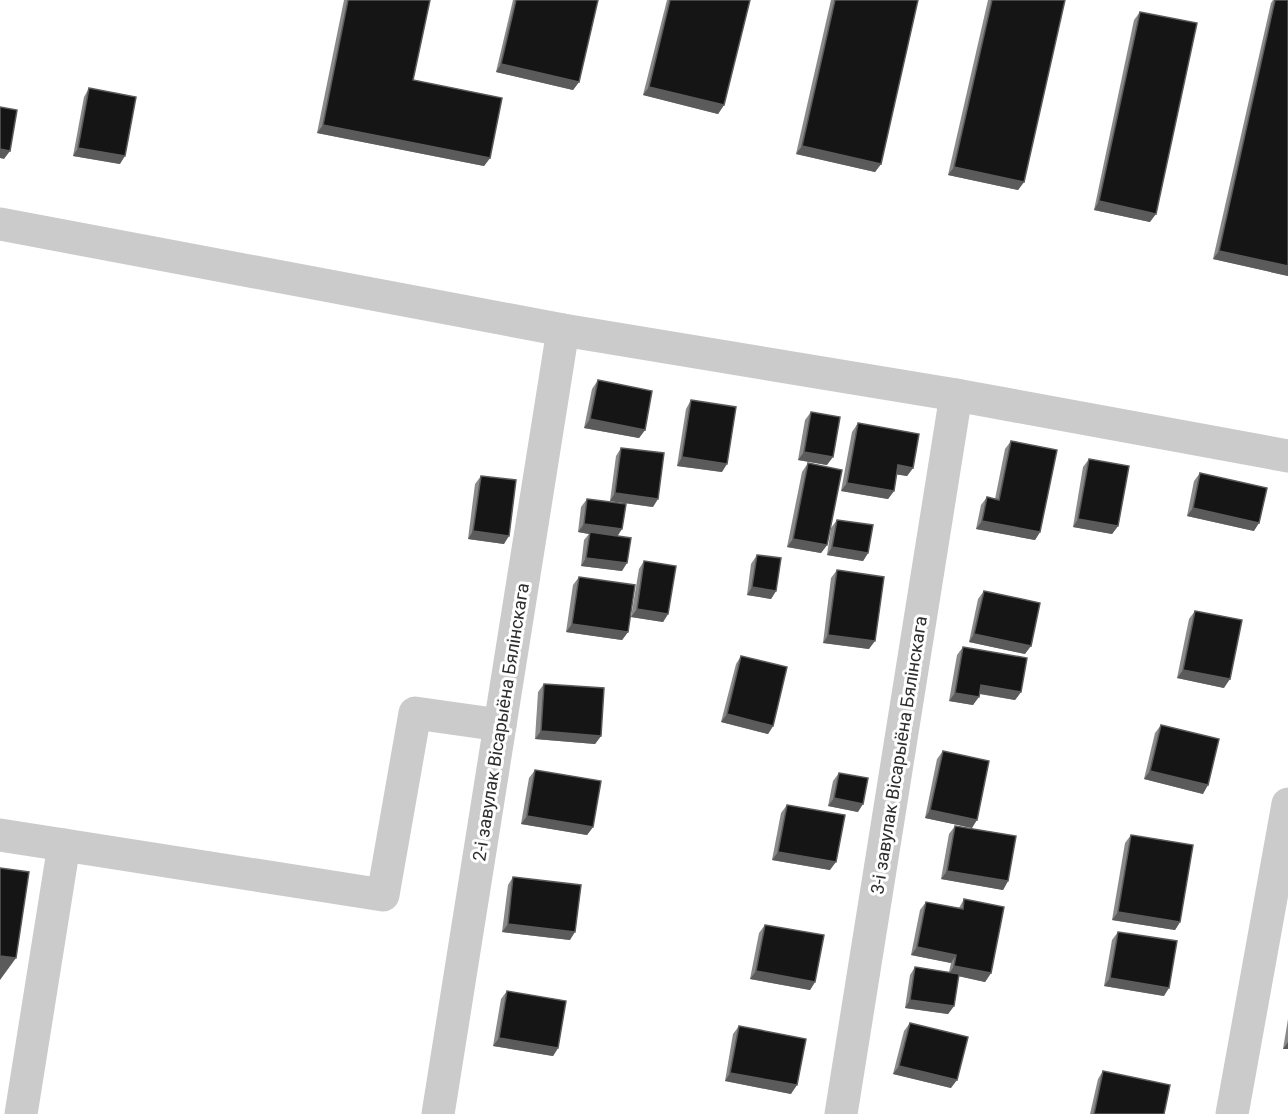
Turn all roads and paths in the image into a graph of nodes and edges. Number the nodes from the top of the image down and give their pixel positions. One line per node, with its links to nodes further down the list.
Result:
1 (0, 224): 2 (street)
2 (563, 330): 3 (street); 5 (street, 2-і завулак Вісарыёна Бялінскага)
3 (956, 395): 4 (street); 11 (street, 3-і завулак Вісарыёна Бялінскага)
4 (1288, 456)
5 (500, 725): 8 (street); 10 (street, 2-і завулак Вісарыёна Бялінскага)
6 (1288, 804): 12 (street)
7 (0, 835): 8 (street)
8 (64, 845): 9 (street)
9 (21, 1114)
10 (438, 1114)
11 (841, 1114)
12 (1232, 1114)

